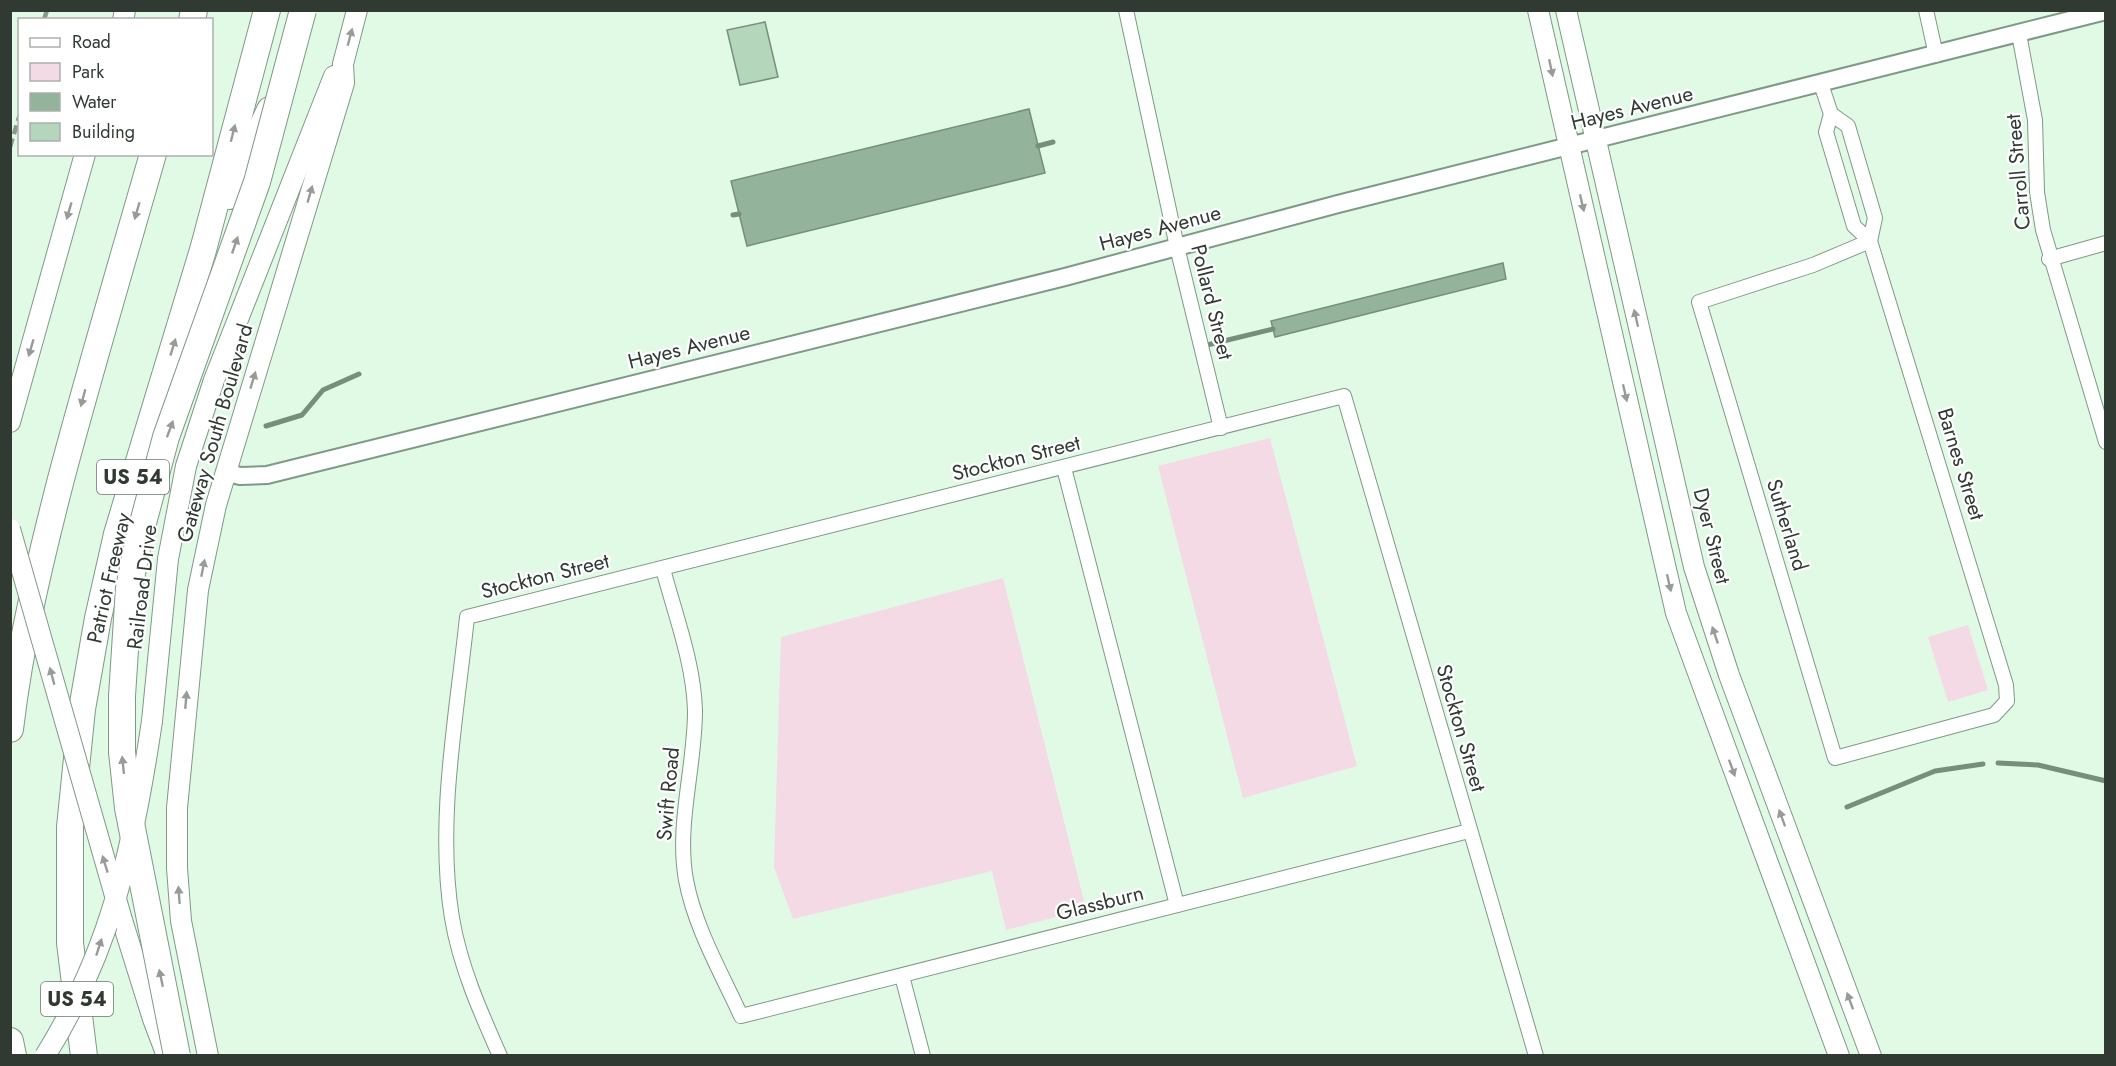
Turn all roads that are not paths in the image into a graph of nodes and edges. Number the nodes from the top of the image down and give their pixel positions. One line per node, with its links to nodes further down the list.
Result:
1 (267, 10): 22 (highway, Patriot Freeway / US 54, one-way to 1)
2 (303, 10): 43 (highway, one-way to 2, bridge)
3 (311, 10): 22 (highway)
4 (357, 10): 12 (main road, Gateway South Boulevard, one-way to 4)
5 (1126, 10): 21 (street, Pollard Street)
6 (1538, 10): 16 (main road, one-way to 16)
7 (1566, 10): 15 (main road, Dyer Street)
8 (1926, 10): 11 (street)
9 (2106, 11): 10 (street, Hayes Avenue)
10 (2019, 34): 11 (street, Hayes Avenue); 23 (street, Carroll Street)
11 (1936, 55): 13 (street, Hayes Avenue)
12 (343, 64): 28 (main road, Gateway South Boulevard, one-way to 12); 40 (main road, Railroad Drive, one-way to 12, bridge)
13 (1821, 84): 14 (street, Barnes Street); 15 (street, Hayes Avenue)
14 (1832, 114): 19 (street, Barnes Street); 19 (street, Barnes Street)
15 (1595, 139): 16 (street, Hayes Avenue); 49 (main road, Dyer Street, one-way to 15)
16 (1568, 146): 21 (street, Hayes Avenue); 48 (main road, one-way to 48)
17 (84, 156): 24 (main road, one-way to 24)
18 (152, 156): 32 (highway, US 54, one-way to 32)
19 (1870, 241): 31 (street, Barnes Street); 31 (street, Sutherland)
20 (2106, 243): 23 (street)
21 (1177, 247): 25 (street, Pollard Street); 28 (street, Hayes Avenue)
22 (203, 250): 41 (highway, Patriot Freeway / US 54, one-way to 22)
23 (2049, 259): 26 (street, Carroll Street)
24 (10, 422)
25 (1221, 428): 27 (street, Stockton Street); 33 (street, Stockton Street)
26 (2106, 442)
27 (1064, 468): 30 (street, Stockton Street); 34 (street)
28 (225, 472): 38 (main road, Gateway South Boulevard, one-way to 28)
29 (10, 529): 42 (main road, one-way to 29, bridge)
30 (663, 568): 36 (street, Swift Road); 45 (street, Stockton Street)
31 (2007, 701)
32 (10, 729)
33 (1469, 831): 34 (street, Glassburn); 47 (street, Stockton Street)
34 (1176, 905): 35 (street, Glassburn)
35 (902, 975): 36 (street, Glassburn); 46 (street)
36 (741, 1016)
37 (10, 1041): 39 (highway)
38 (206, 1047): 44 (street)
39 (14, 1056)
40 (45, 1056)
41 (84, 1056)
42 (167, 1056)
43 (177, 1056)
44 (219, 1056)
45 (500, 1056)
46 (923, 1056)
47 (1536, 1056)
48 (1839, 1056)
49 (1871, 1056)

